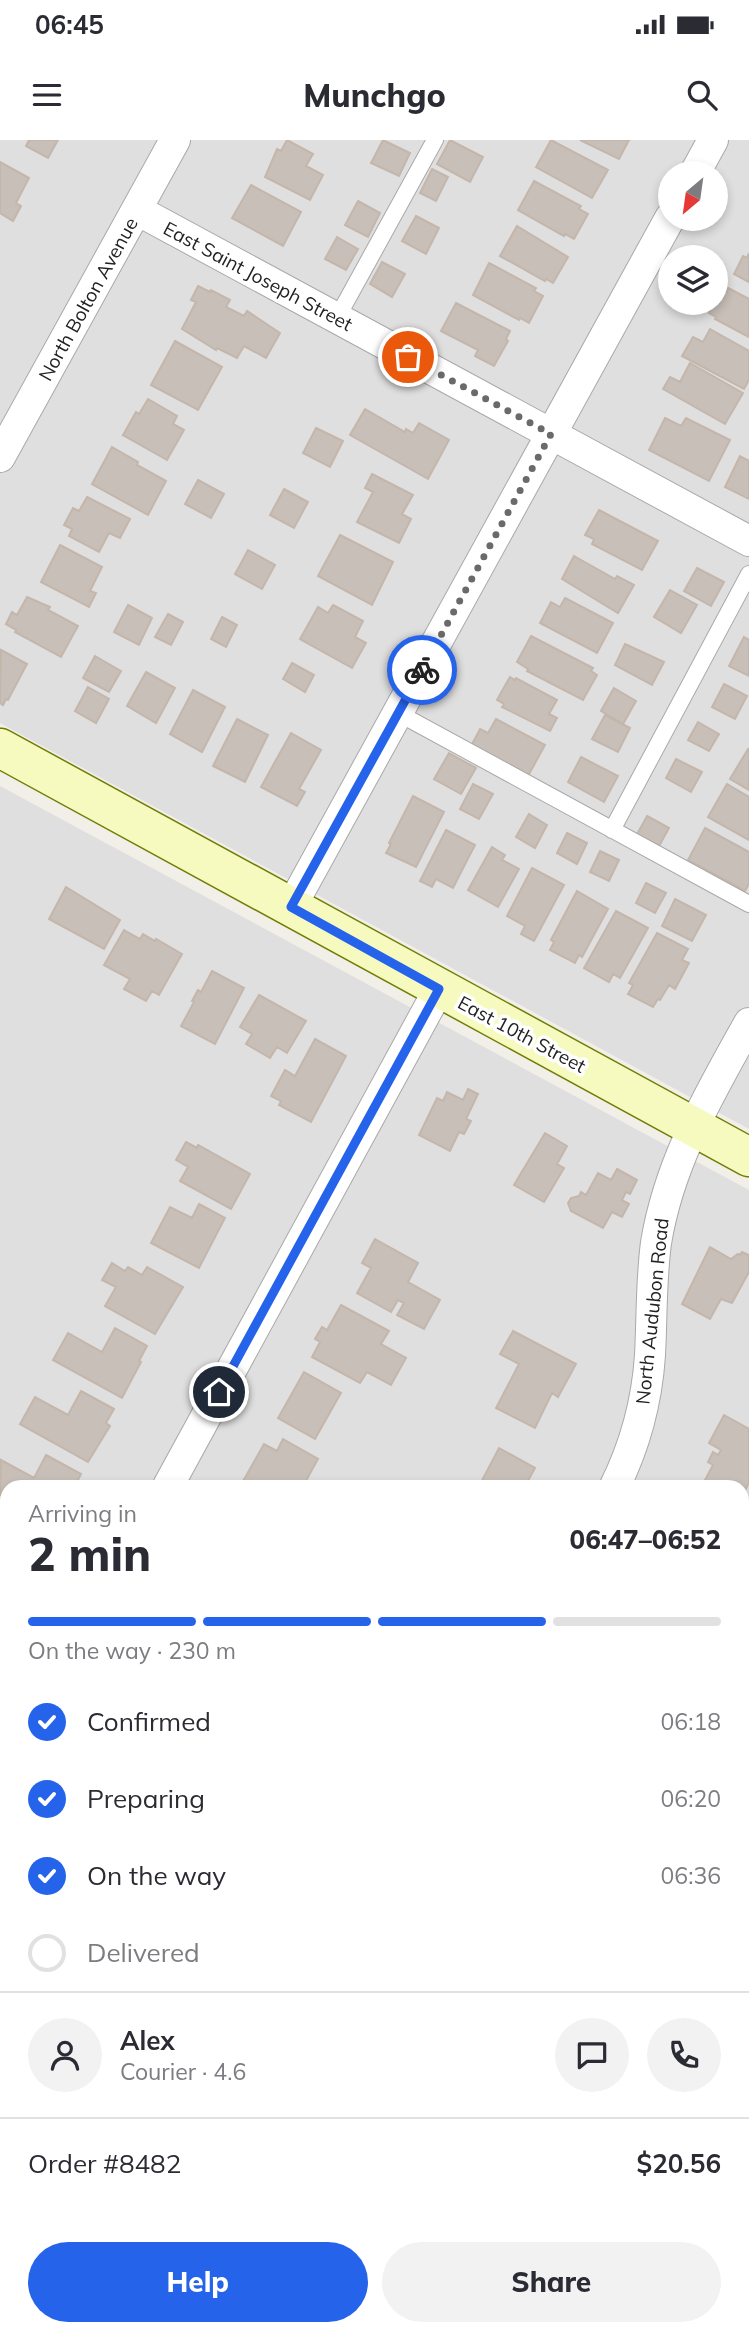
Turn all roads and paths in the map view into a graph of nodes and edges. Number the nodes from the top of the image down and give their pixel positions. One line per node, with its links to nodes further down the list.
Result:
1 (175, 140): 5 (street, North Bolton Avenue)
2 (713, 140): 4 (street)
3 (430, 142): 7 (lane)
4 (702, 161)
5 (137, 210): 7 (street, East Saint Joseph Street); 9 (street, North Bolton Avenue)
6 (663, 231): 8 (street)
7 (337, 318): 8 (street, East Saint Joseph Street)
8 (551, 434): 10 (street, East Saint Joseph Street); 12 (street)
9 (0, 457)
10 (749, 541)
11 (749, 574): 14 (lane)
12 (398, 713): 14 (lane); 16 (street)
13 (0, 748): 16 (main road, East 10th Street)
14 (612, 830): 15 (lane)
15 (749, 904)
16 (291, 907): 17 (main road, East 10th Street)
17 (439, 989): 19 (main road, East 10th Street); 21 (street)
18 (749, 1023): 19 (street, North Audubon Road)
19 (692, 1126): 20 (main road, East 10th Street); 22 (street, North Audubon Road)
20 (749, 1157)
21 (171, 1480)
22 (617, 1480)

